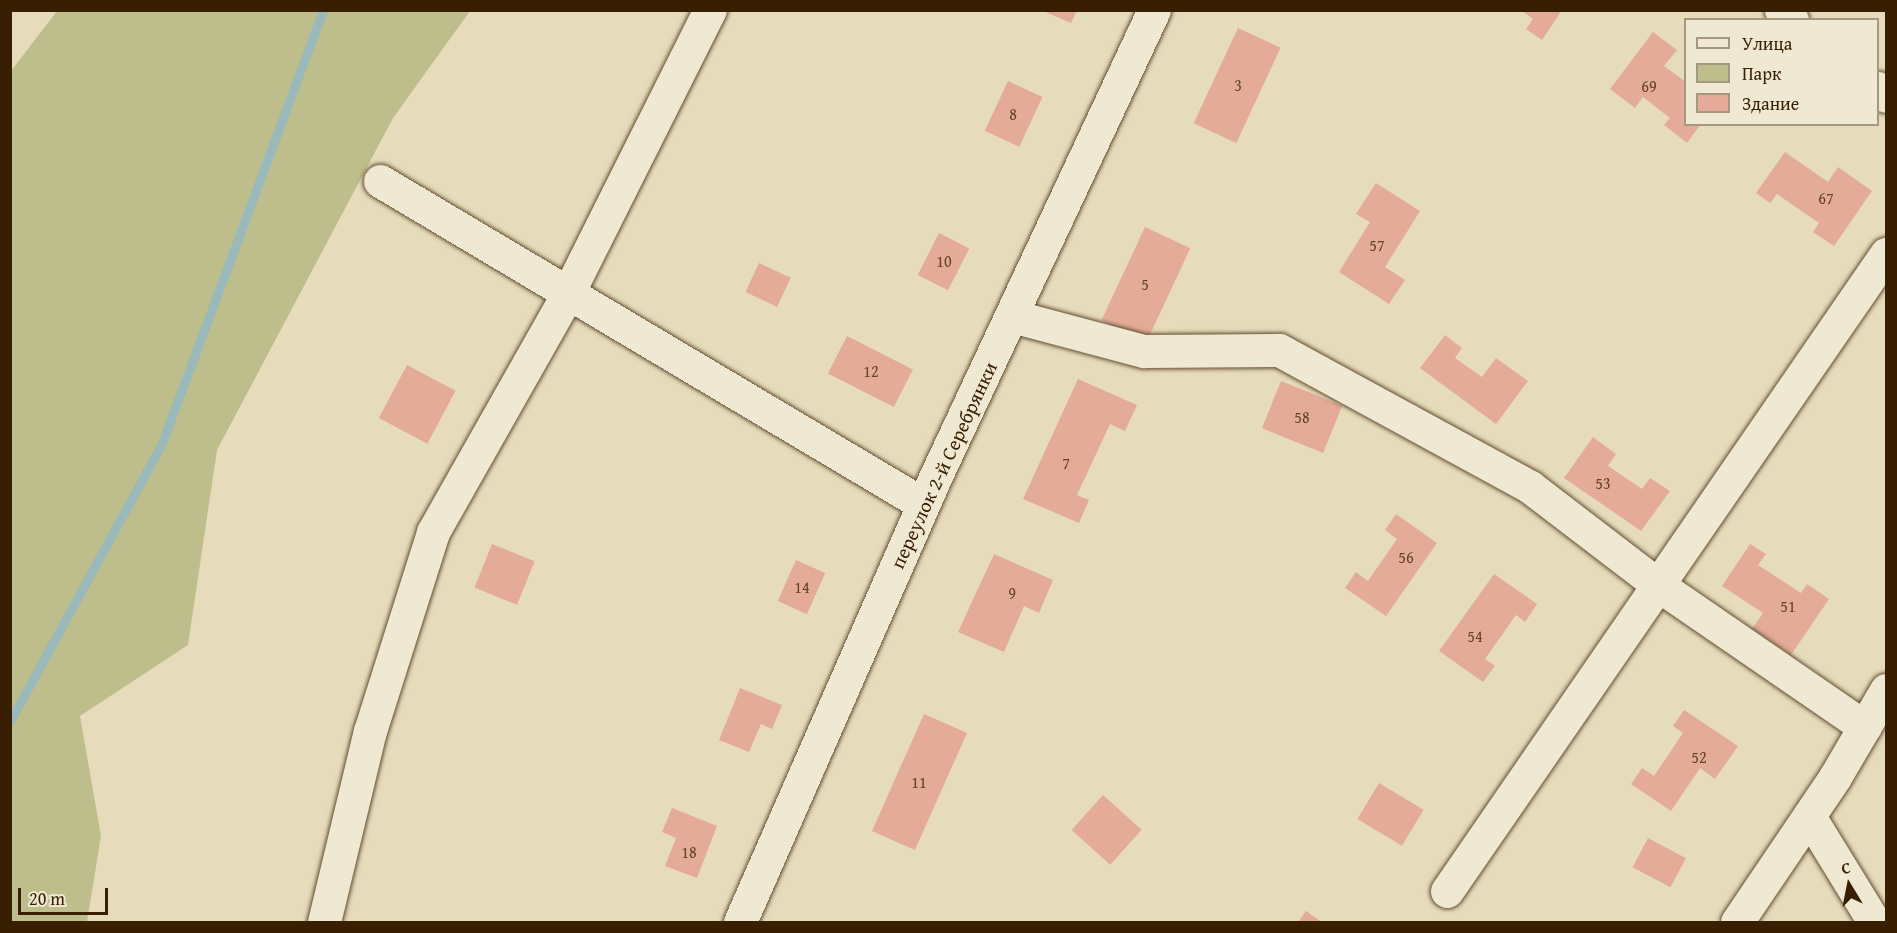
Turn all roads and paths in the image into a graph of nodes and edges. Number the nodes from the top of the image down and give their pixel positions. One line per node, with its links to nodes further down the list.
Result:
1 (710, 10): 5 (street)
2 (1154, 10): 6 (street, переулок 2-й Серебрянки)
3 (380, 180): 5 (street)
4 (1887, 254): 8 (street)
5 (568, 293): 7 (street); 13 (street)
6 (1012, 316): 7 (street, переулок 2-й Серебрянки); 8 (street)
7 (923, 504): 14 (street, переулок 2-й Серебрянки)
8 (1661, 587): 10 (street); 12 (street)
9 (1887, 690): 10 (street)
10 (1865, 727): 11 (street)
11 (1809, 816): 15 (street); 16 (street)
12 (1447, 891)
13 (324, 922)
14 (740, 922)
15 (1737, 922)
16 (1874, 922)

